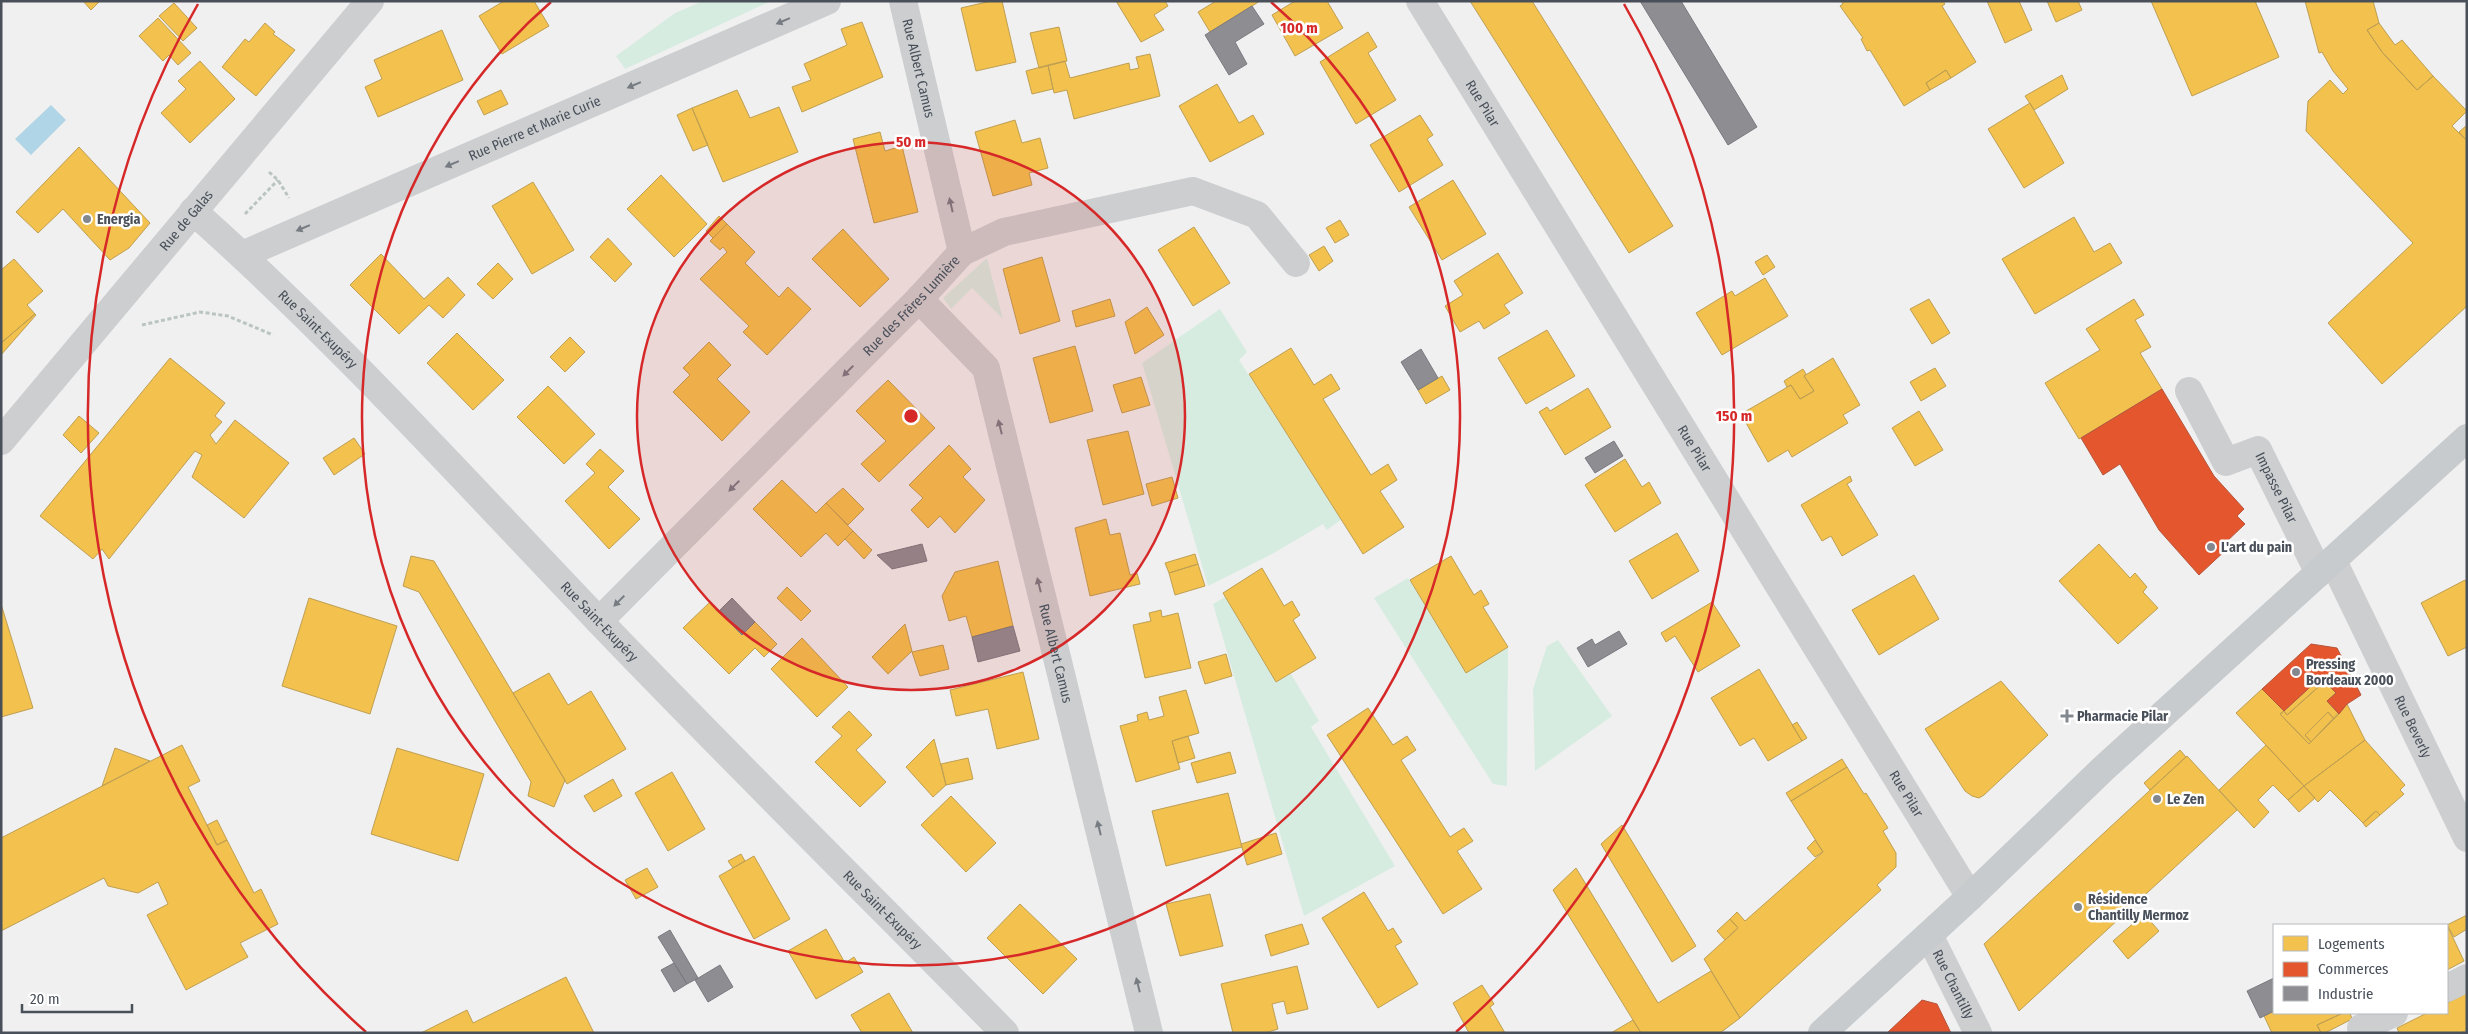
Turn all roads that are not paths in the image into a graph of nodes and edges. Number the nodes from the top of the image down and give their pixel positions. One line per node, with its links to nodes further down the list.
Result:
1 (370, 1): 5 (street, Rue de Galas)
2 (827, 1): 6 (street, Rue Pierre et Marie Curie, one-way to 6)
3 (903, 1): 7 (street, Rue Albert Camus, one-way to 3)
4 (1420, 1): 16 (street, Rue Pilar)
5 (193, 211): 6 (street, Rue Saint-Exupéry); 12 (street, Rue de Galas)
6 (232, 246): 14 (street, Rue Saint-Exupéry)
7 (962, 252): 8 (street, Rue des Frères Lumière); 9 (street, Rue des Frères Lumière)
8 (1296, 263)
9 (920, 299): 14 (street, Rue des Frères Lumière, one-way to 14); 23 (street, Rue Albert Camus, one-way to 9)
10 (2189, 391): 13 (street, Impasse Pilar)
11 (2467, 438): 13 (main road)
12 (1, 441)
13 (2326, 567): 15 (street, Rue Beverly); 16 (main road)
14 (599, 622): 22 (street, Rue Saint-Exupéry)
15 (2467, 838)
16 (1970, 897): 17 (main road)
17 (1929, 935): 24 (main road); 25 (street, Rue Chantilly)
18 (2467, 978): 19 (street)
19 (2448, 988)
20 (2392, 1014): 21 (street)
21 (2361, 1028)
22 (1005, 1033)
23 (1149, 1033)
24 (1822, 1033)
25 (1978, 1033)

